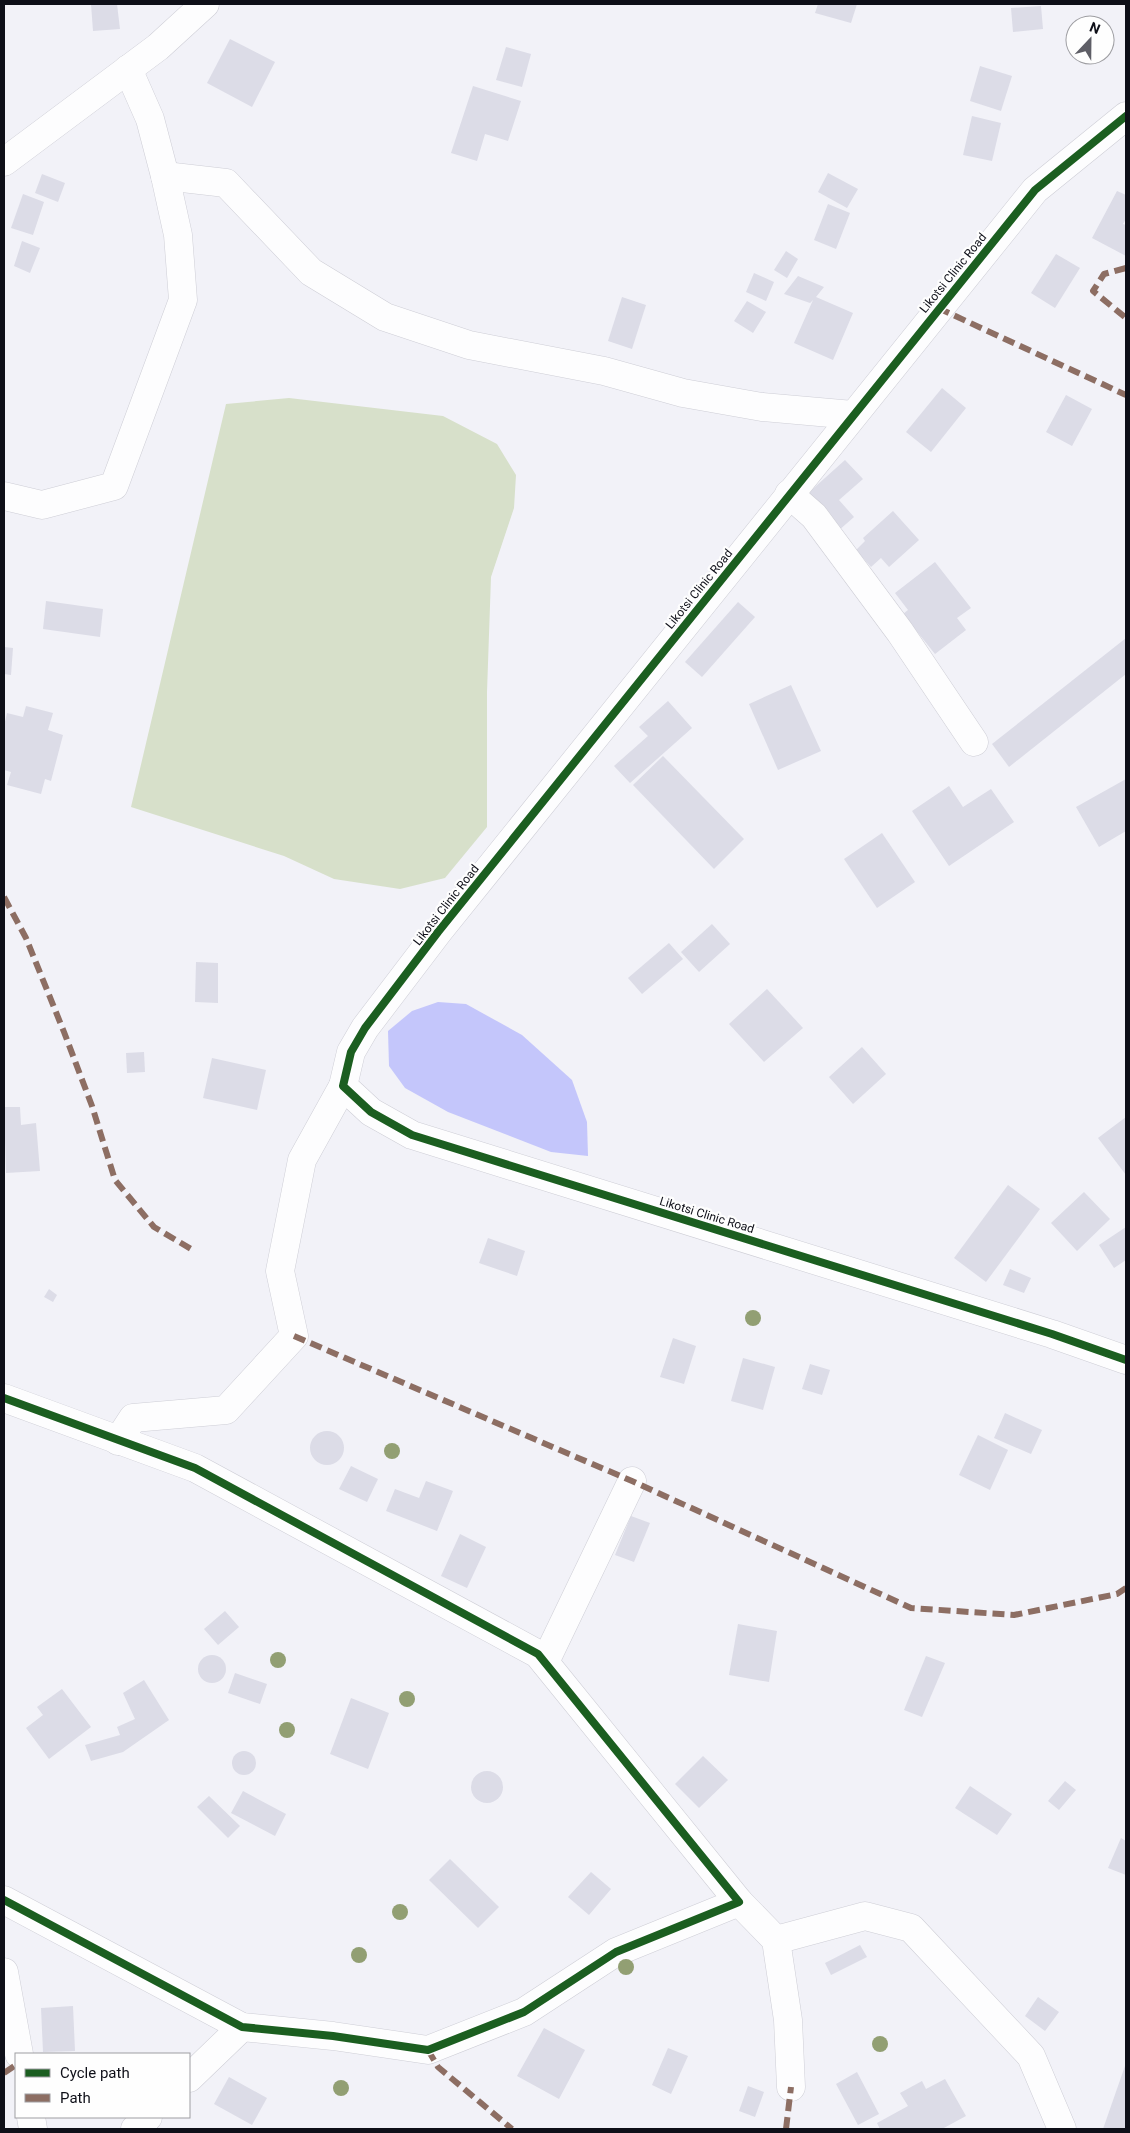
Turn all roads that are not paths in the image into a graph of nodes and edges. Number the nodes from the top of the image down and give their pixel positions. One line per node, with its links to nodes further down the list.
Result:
1 (205, 4): 2 (street)
2 (128, 69): 4 (street); 5 (street)
3 (1126, 116): 6 (street, Likotsi Clinic Road)
4 (4, 162)
5 (165, 176): 6 (street); 8 (street)
6 (852, 415): 7 (street, Likotsi Clinic Road)
7 (789, 494): 9 (street); 10 (street, Likotsi Clinic Road)
8 (4, 496)
9 (974, 742)
10 (344, 1086): 11 (street, Likotsi Clinic Road); 13 (street)
11 (1126, 1360)
12 (4, 1398): 13 (street)
13 (118, 1441): 15 (street)
14 (632, 1481): 15 (street)
15 (545, 1662): 17 (street)
16 (4, 1900): 20 (street)
17 (739, 1902): 18 (street); 20 (street)
18 (776, 1940): 23 (street); 26 (street)
19 (4, 1972): 21 (street)
20 (242, 2027): 22 (street)
21 (19, 2053)
22 (190, 2077)
23 (791, 2087)
24 (147, 2118): 25 (street)
25 (135, 2129)
26 (1062, 2129)

